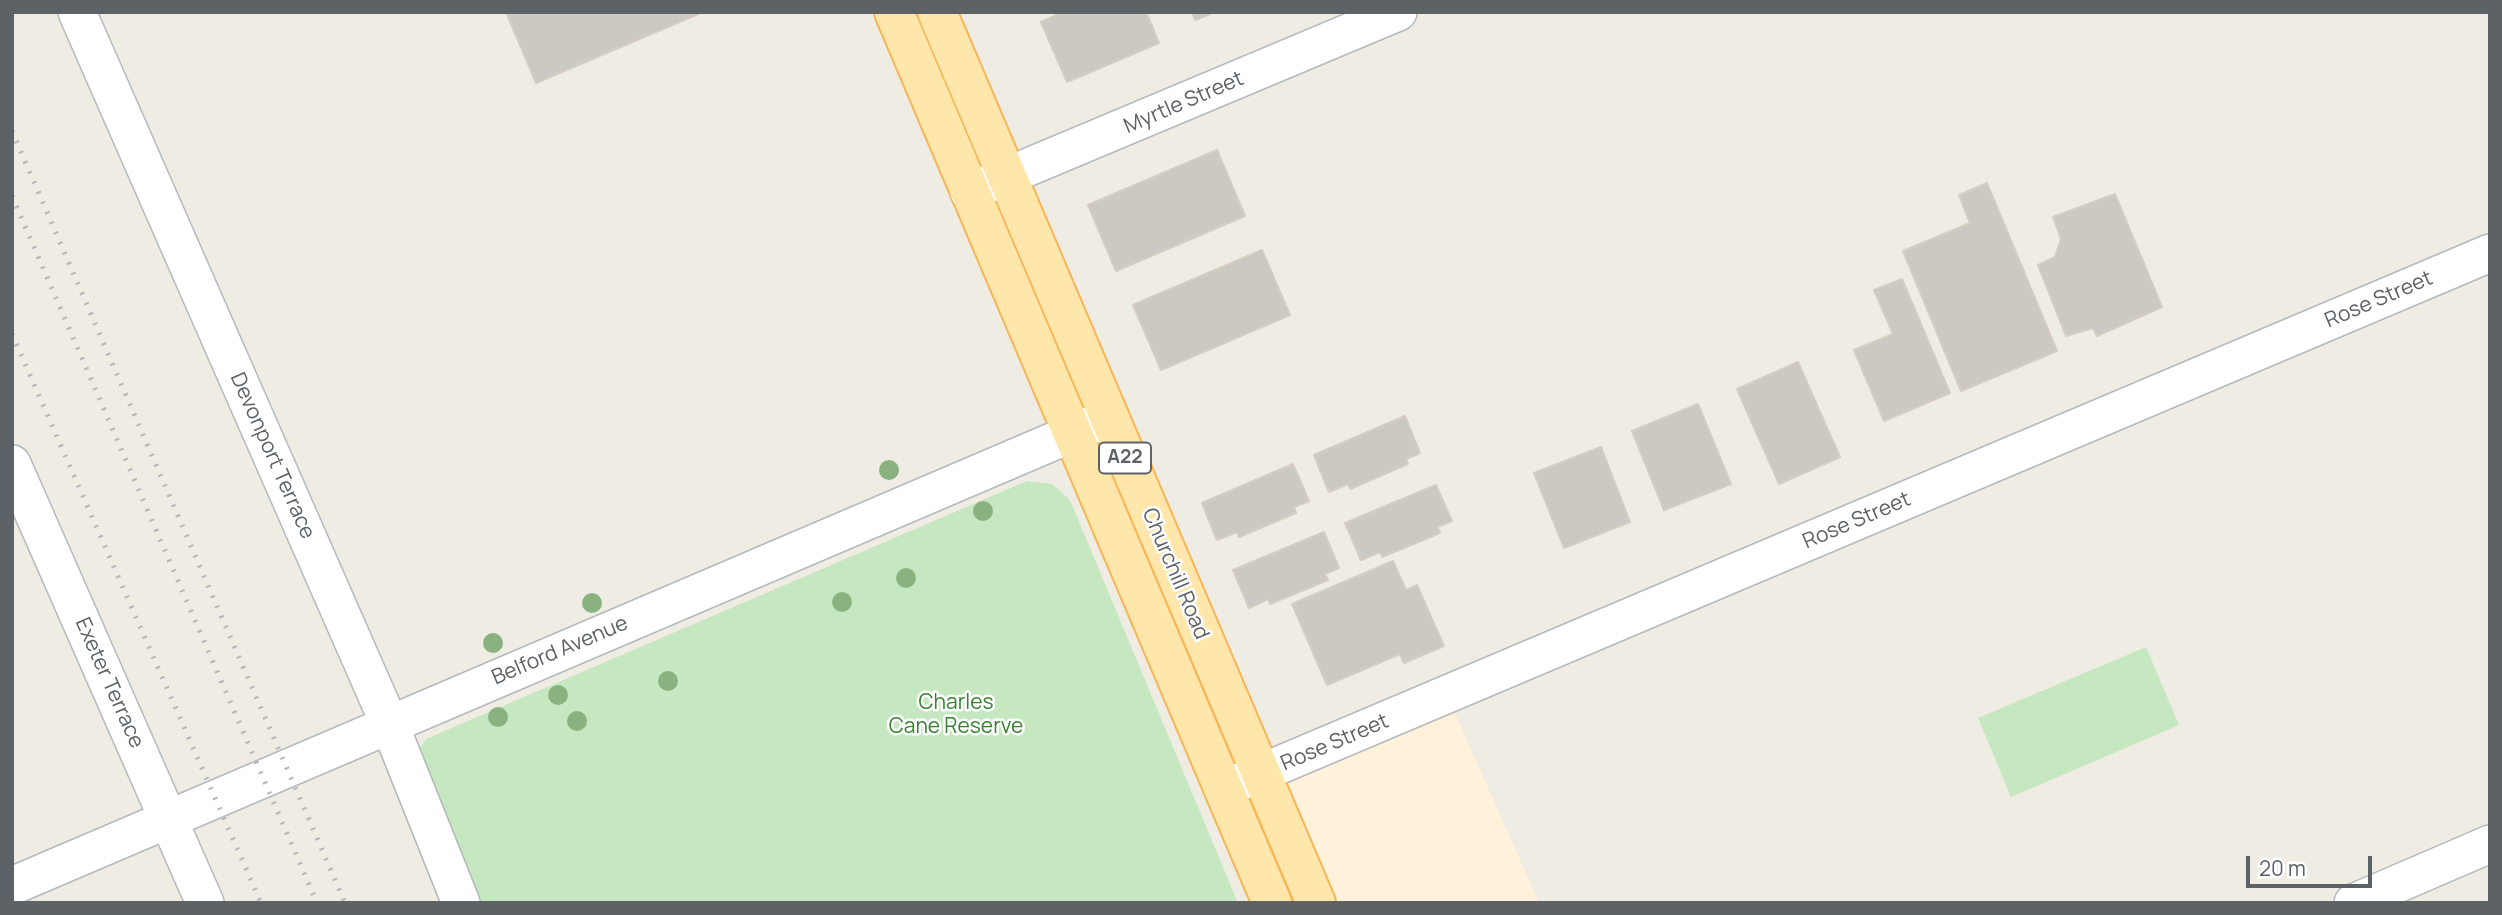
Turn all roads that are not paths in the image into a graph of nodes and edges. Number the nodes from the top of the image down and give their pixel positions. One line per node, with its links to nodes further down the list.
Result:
1 (77, 12): 11 (street, Devonport Terrace)
2 (894, 12): 6 (main road, Churchill Road / A22)
3 (937, 12): 5 (main road, Churchill Road / A22)
4 (1398, 12): 5 (street, Myrtle Street)
5 (1006, 176): 6 (street, Myrtle Street); 8 (main road, Churchill Road / A22)
6 (969, 192): 9 (main road, Churchill Road / A22)
7 (2490, 253): 12 (street, Rose Street)
8 (1108, 418): 9 (street, Belford Avenue); 12 (main road, Churchill Road / A22)
9 (1071, 434): 11 (street, Belford Avenue); 13 (main road, Churchill Road / A22)
10 (12, 464): 14 (street, Exeter Terrace)
11 (389, 723): 14 (street, Belford Avenue); 18 (street, Devonport Terrace)
12 (1261, 774): 13 (street, Rose Street); 20 (main road, Churchill Road / A22)
13 (1223, 789): 19 (main road, Churchill Road / A22)
14 (168, 819): 16 (street, Belford Avenue); 17 (street, Exeter Terrace)
15 (2490, 844): 21 (street)
16 (12, 886)
17 (205, 903)
18 (461, 903)
19 (1272, 903)
20 (1316, 903)
21 (2353, 903)

